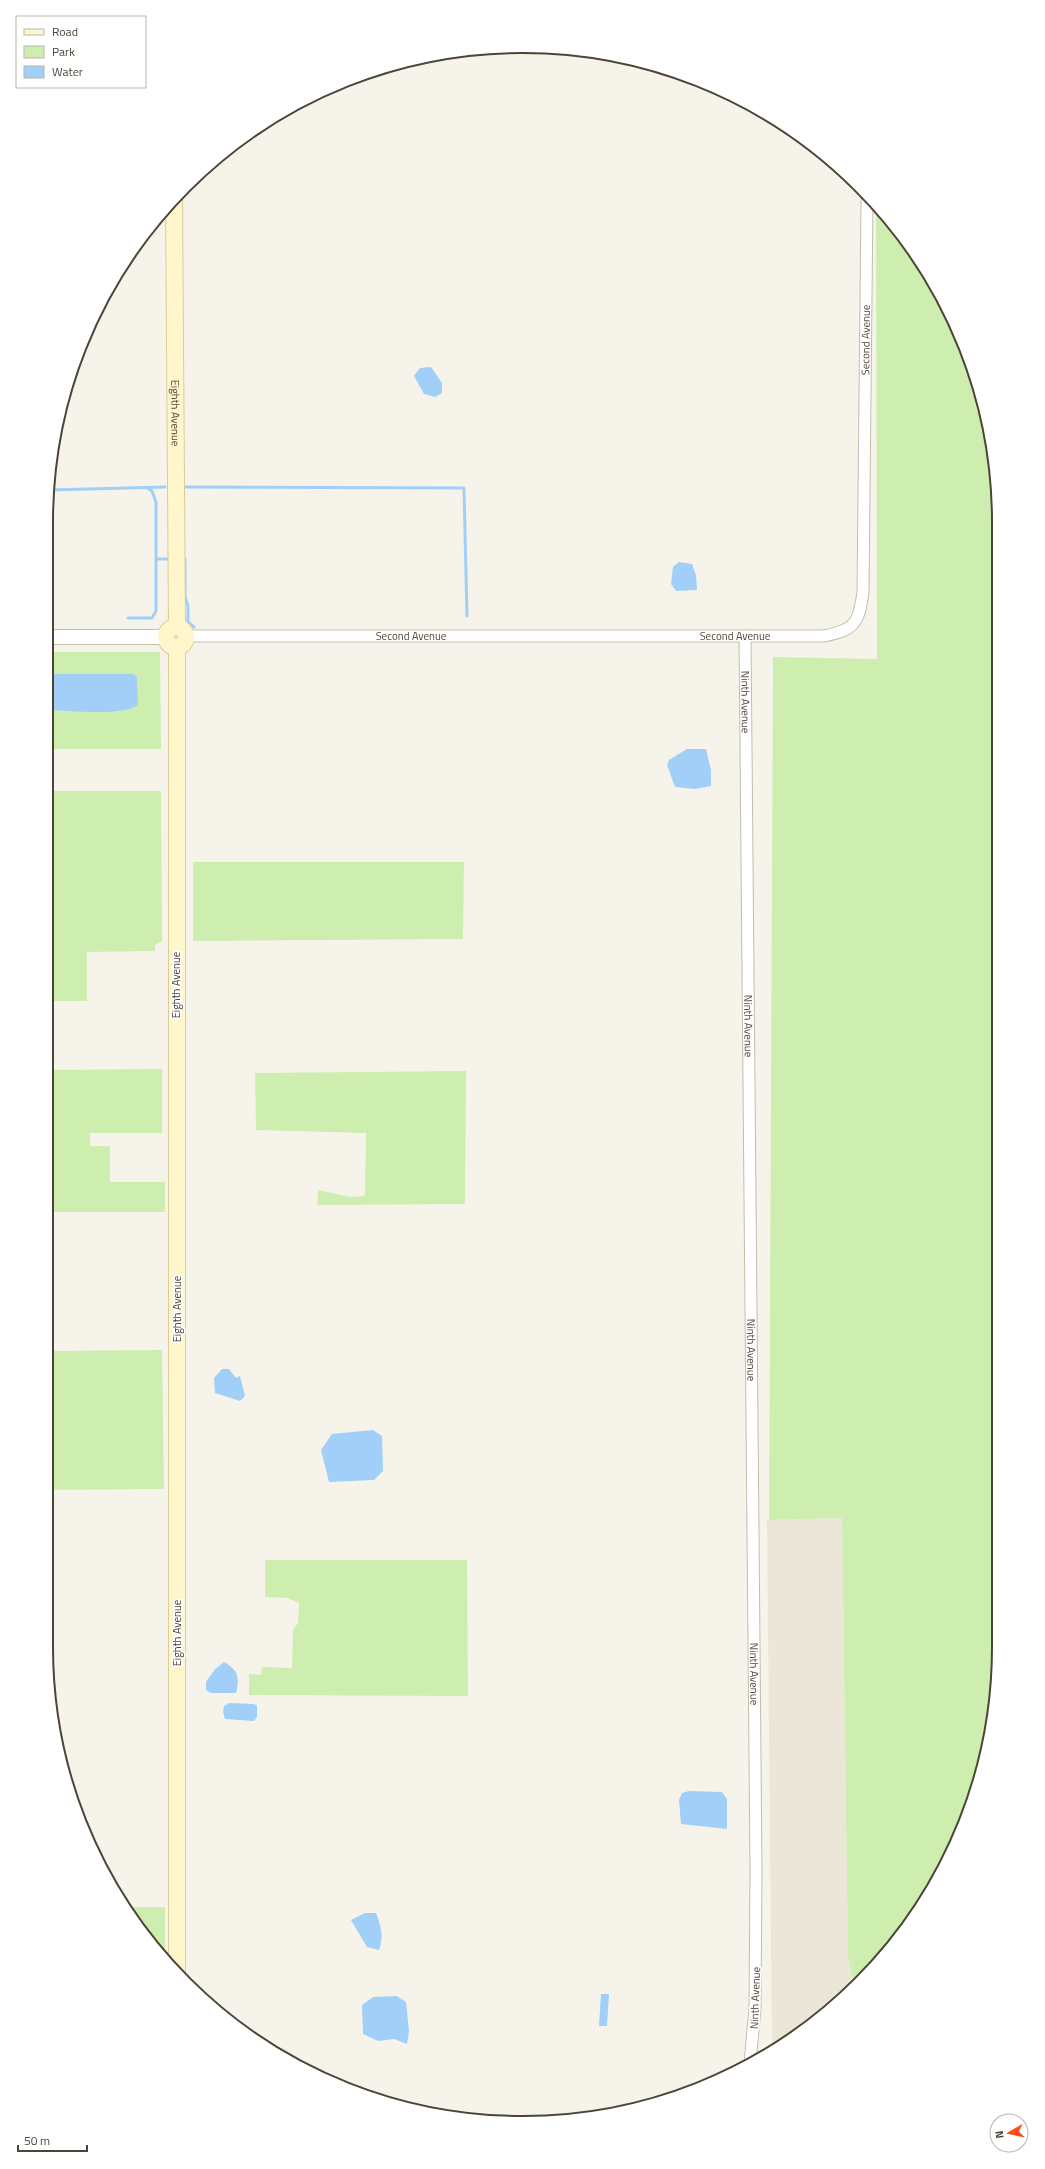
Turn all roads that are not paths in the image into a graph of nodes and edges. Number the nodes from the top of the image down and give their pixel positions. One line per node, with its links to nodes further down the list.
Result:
1 (867, 205): 3 (street, Second Avenue)
2 (174, 209): 5 (main road, Eighth Avenue)
3 (745, 636): 5 (street, Second Avenue); 7 (street, Ninth Avenue)
4 (53, 637): 5 (street, Second Avenue)
5 (177, 637): 6 (main road, Eighth Avenue)
6 (177, 1963)
7 (751, 2057)

